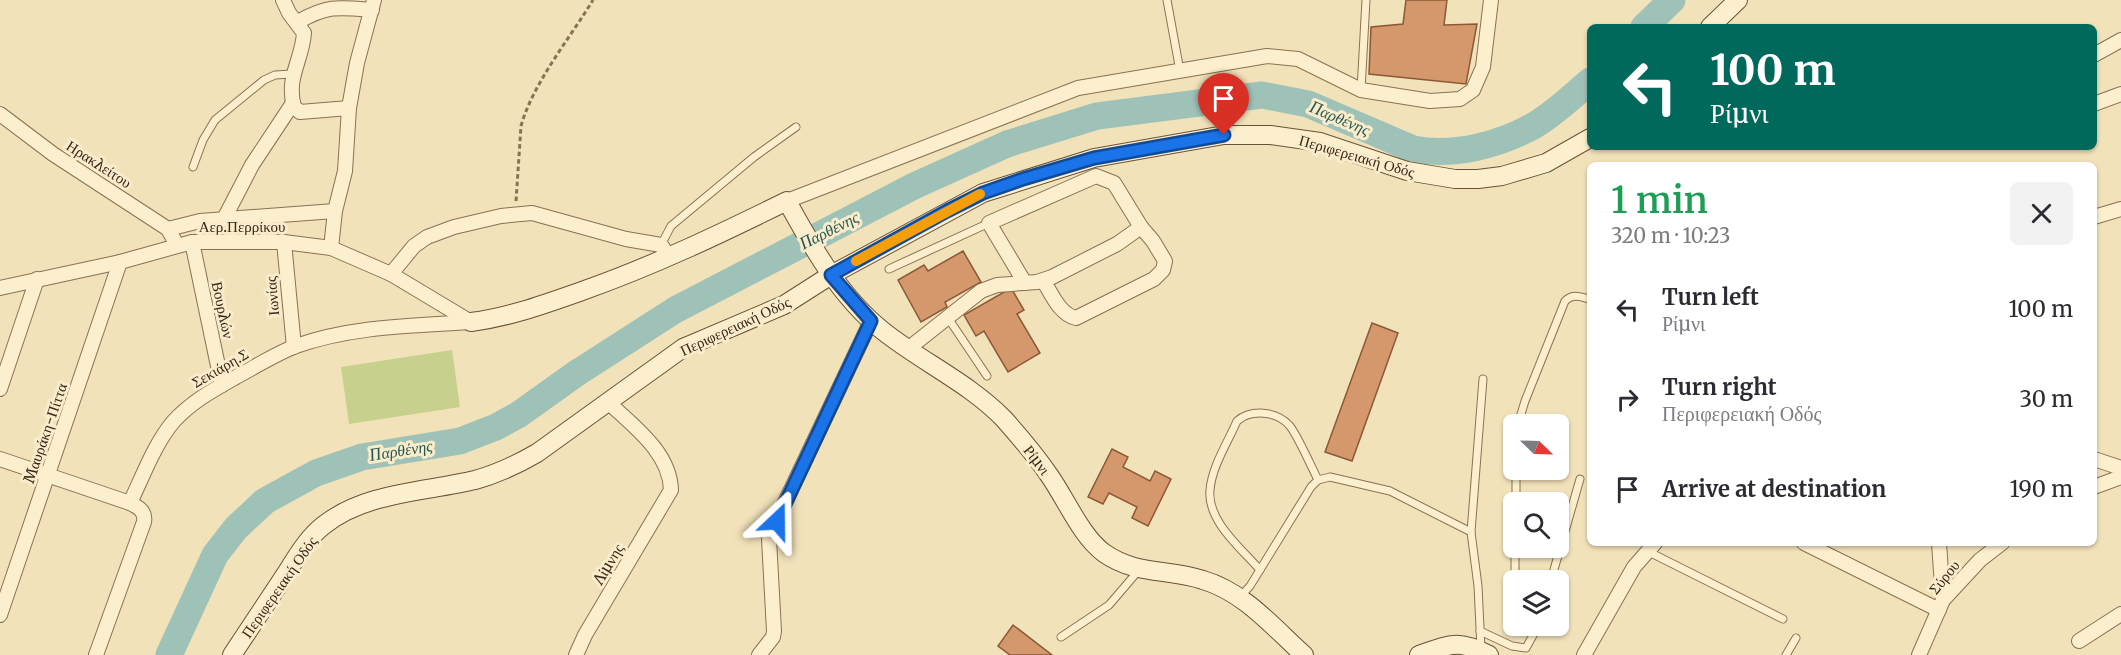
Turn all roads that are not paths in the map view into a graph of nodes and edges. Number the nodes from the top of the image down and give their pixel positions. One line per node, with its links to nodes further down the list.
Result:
1 (283, 0): 7 (street)
2 (1167, 0): 11 (lane)
3 (1366, 0): 13 (lane)
4 (1491, 0): 13 (street)
5 (1738, 0): 8 (main road)
6 (373, 5): 7 (street); 17 (street)
7 (298, 22): 12 (street)
8 (1713, 24)
9 (2121, 40): 10 (street)
10 (2097, 53)
11 (1180, 71): 13 (street); 22 (street)
12 (292, 74): 15 (street); 21 (lane)
13 (1361, 90)
14 (2121, 94): 16 (street)
15 (293, 103): 17 (street); 26 (street)
16 (2097, 103)
17 (349, 108): 24 (street)
18 (0, 114): 29 (street, Ηρακλείτου)
19 (796, 127): 34 (lane)
20 (1587, 140): 38 (main road, Περιφερειακή Οδός)
21 (193, 167)
22 (788, 201): 34 (main road); 38 (main road, Ρίμνι)
23 (2121, 209): 25 (street)
24 (335, 212): 26 (street); 33 (street)
25 (2097, 216)
26 (224, 219): 29 (street)
27 (990, 223): 28 (street); 36 (lane); 41 (street)
28 (1141, 228): 40 (street); 40 (street)
29 (168, 229): 32 (street, Ηρακλείτου)
30 (192, 242): 31 (street, Αερ.Περρίκου); 32 (street, Αερ.Περρίκου); 51 (street, Βουρλών)
31 (284, 242): 33 (street, Αερ.Περρίκου); 47 (street, Ιωνίας)
32 (177, 245): 35 (street, Αερ.Περρίκου)
33 (332, 248): 37 (street, Αερ.Περρίκου)
34 (665, 251): 37 (street); 46 (main road)
35 (120, 262): 39 (street, Αερ.Περρίκου); 57 (street, Μαυράκη-Πίττα)
36 (889, 269)
37 (391, 274): 46 (street, Αερ.Περρίκου)
38 (831, 275): 45 (main road, Ρίμνι); 53 (main road, Περιφερειακή Οδός)
39 (37, 279): 42 (street, Αερ.Περρίκου); 52 (street)
40 (1043, 280): 41 (street)
41 (1025, 283): 44 (street)
42 (0, 288)
43 (1587, 298): 54 (lane)
44 (948, 318): 48 (street); 49 (lane)
45 (871, 321): 48 (main road, Ρίμνι); 86 (street)
46 (471, 322): 47 (street, Σεκιάρη.Σ)
47 (294, 347): 51 (street, Σεκιάρη.Σ)
48 (909, 348): 68 (main road, Ρίμνι)
49 (987, 376)
50 (1483, 379): 63 (lane)
51 (222, 385): 62 (street, Σεκιάρη.Σ)
52 (0, 389)
53 (608, 402): 84 (main road, Περιφερειακή Οδός); 85 (street, Λίμνης)
54 (1521, 414)
55 (0, 459): 57 (street)
56 (2097, 461): 58 (street)
57 (49, 475): 62 (street); 71 (street, Μαυράκη-Πίττα)
58 (2119, 478): 61 (street)
59 (1580, 479): 70 (lane)
60 (1318, 480): 63 (lane); 69 (lane); 69 (lane)
61 (2097, 486)
62 (130, 503): 83 (street)
63 (1471, 532): 77 (lane)
64 (1811, 546): 73 (street)
65 (1939, 546): 73 (street)
66 (1998, 546): 73 (street, Σύρου)
67 (1651, 547): 76 (lane); 89 (street)
68 (1139, 570): 72 (main road, Ρίμνι); 79 (lane)
69 (1260, 570): 72 (lane)
70 (1554, 570)
71 (4, 586): 75 (street, Μαυράκη-Πίττα)
72 (1240, 597): 87 (main road, Ρίμνι)
73 (1941, 605): 91 (street)
74 (2121, 614): 81 (street)
75 (0, 615)
76 (1783, 619)
77 (1480, 631): 78 (lane); 82 (lane)
78 (1533, 636)
79 (1061, 637)
80 (1796, 638): 90 (lane)
81 (2079, 641)
82 (1485, 653): 88 (main road)
83 (96, 655)
84 (232, 655)
85 (576, 655)
86 (759, 655)
87 (1304, 655)
88 (1419, 655)
89 (1584, 655)
90 (1786, 655)
91 (1919, 655)

